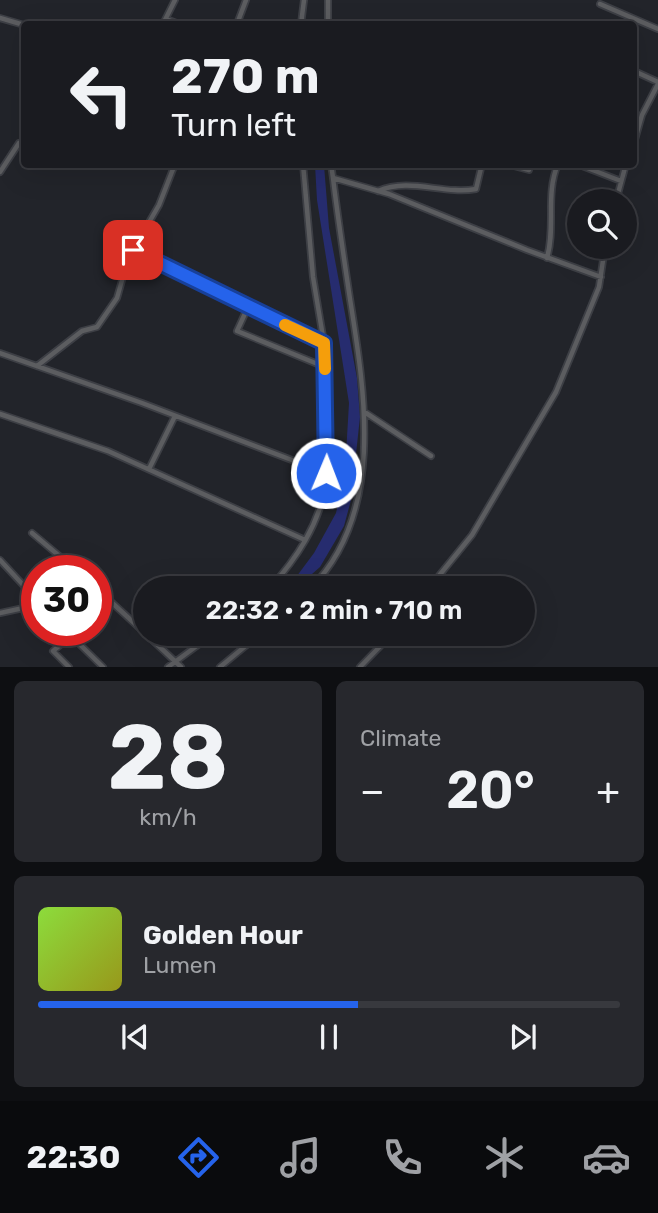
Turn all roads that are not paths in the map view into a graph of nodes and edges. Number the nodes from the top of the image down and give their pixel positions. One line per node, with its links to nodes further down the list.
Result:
1 (175, 0): 7 (street)
2 (246, 0): 8 (street)
3 (303, 0): 9 (street)
4 (328, 0): 10 (street)
5 (600, 4): 12 (street)
6 (0, 18): 11 (street)
7 (165, 21)
8 (238, 21)
9 (302, 21)
10 (328, 21)
11 (21, 23)
12 (658, 29)
13 (637, 72): 14 (street)
14 (658, 83): 15 (street)
15 (637, 132)
16 (21, 143): 26 (street)
17 (173, 168): 31 (street)
18 (303, 168): 36 (street)
19 (332, 168): 27 (street)
20 (481, 168): 30 (street)
21 (522, 168): 25 (street)
22 (556, 168): 32 (street)
23 (587, 168): 28 (street)
24 (625, 168): 28 (street)
25 (529, 170)
26 (0, 172)
27 (333, 178): 30 (street); 40 (street)
28 (621, 181): 29 (street)
29 (619, 189)
30 (378, 191): 32 (street)
31 (133, 250): 35 (street); 38 (street)
32 (547, 258): 34 (street)
33 (604, 259): 34 (street)
34 (601, 277): 52 (street)
35 (248, 307): 36 (street); 39 (street)
36 (324, 343): 39 (street)
37 (0, 354): 38 (street)
38 (37, 366): 42 (street)
39 (325, 367): 45 (street)
40 (365, 413): 43 (street); 51 (street)
41 (0, 414): 44 (street)
42 (175, 416): 44 (street); 45 (street)
43 (431, 456)
44 (149, 469): 47 (street)
45 (326, 473): 47 (street)
46 (32, 533): 48 (street)
47 (305, 540): 50 (street)
48 (58, 555)
49 (0, 560): 53 (street)
50 (281, 576)
51 (321, 576)
52 (439, 576)
53 (21, 583)
54 (112, 603): 57 (street)
55 (21, 608): 56 (street)
56 (0, 613)
57 (133, 622)
58 (59, 646): 65 (street)
59 (81, 646): 66 (street)
60 (159, 646): 64 (street)
61 (197, 646): 64 (street)
62 (245, 646): 69 (street)
63 (380, 646): 70 (street)
64 (176, 662): 67 (street); 68 (street)
65 (69, 667)
66 (103, 667)
67 (167, 667)
68 (181, 667)
69 (220, 667)
70 (360, 667)

